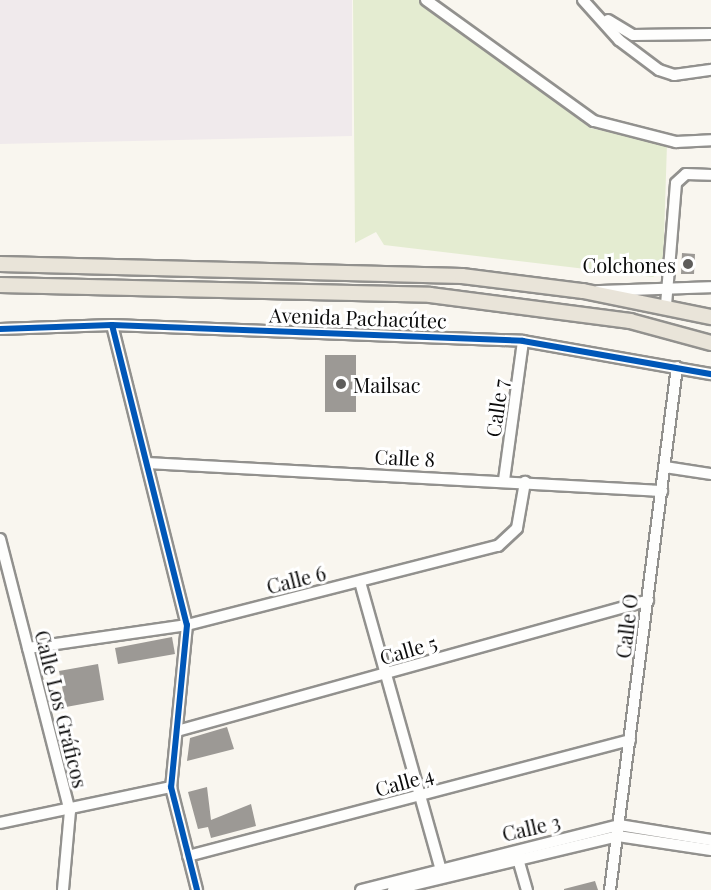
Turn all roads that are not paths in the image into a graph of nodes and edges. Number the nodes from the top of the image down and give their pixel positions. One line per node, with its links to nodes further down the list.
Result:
1 (426, 0): 6 (street)
2 (583, 0): 3 (street)
3 (593, 10): 4 (street); 5 (street)
4 (711, 34)
5 (711, 70)
6 (711, 140)
7 (711, 175): 12 (street)
8 (0, 264): 11 (main road)
9 (0, 285): 15 (main road, Avenida Pachacútec)
10 (711, 287): 12 (street)
11 (555, 288): 13 (main road); 15 (main road)
12 (667, 288): 13 (street); 14 (street)
13 (583, 291): 14 (main road)
14 (666, 305): 16 (main road)
15 (550, 310): 20 (main road, Avenida Pachacútec)
16 (711, 317)
17 (111, 325): 18 (street, Avenida Pachacútec); 19 (street, Avenida Pachacútec); 23 (street)
18 (0, 329)
19 (523, 341): 21 (street, Avenida Pachacútec); 26 (street, Calle 7)
20 (711, 343)
21 (677, 367): 22 (street, Avenida Pachacútec); 24 (street, Calle O)
22 (711, 374)
23 (147, 463): 26 (street, Calle 8); 33 (street)
24 (665, 467): 25 (street); 28 (street, Calle O)
25 (711, 474)
26 (504, 480): 27 (street, Calle 8)
27 (525, 482): 28 (street, Calle 8); 31 (street, Calle 6)
28 (662, 491): 32 (street, Calle O)
29 (0, 539): 30 (street, Calle Los Gráficos)
30 (4, 570): 34 (street, Calle Los Gráficos)
31 (360, 582): 33 (street, Calle 6); 35 (street)
32 (648, 600): 35 (street, Calle 5); 37 (street, Calle O)
33 (187, 625): 34 (street, Calle 6); 36 (street)
34 (28, 648): 40 (street, Calle Los Gráficos)
35 (386, 674): 36 (street, Calle 5); 39 (street)
36 (177, 731): 38 (street)
37 (630, 740): 39 (street, Calle 4); 42 (street, Calle O)
38 (171, 786): 40 (street); 46 (street)
39 (420, 795): 46 (street, Calle 4); 47 (street)
40 (70, 811): 41 (street); 48 (street, Calle Los Gráficos)
41 (0, 823)
42 (618, 831): 43 (street, Calle 3); 44 (street, Calle 3); 45 (street, Calle 3); 53 (street, Calle O)
43 (711, 840)
44 (711, 850)
45 (516, 853): 47 (street, Calle 3); 52 (street)
46 (188, 856): 49 (street)
47 (442, 873): 50 (street, Calle 3); 51 (street, Calle 3)
48 (63, 890)
49 (197, 890)
50 (363, 890)
51 (393, 890)
52 (527, 890)
53 (610, 890)

